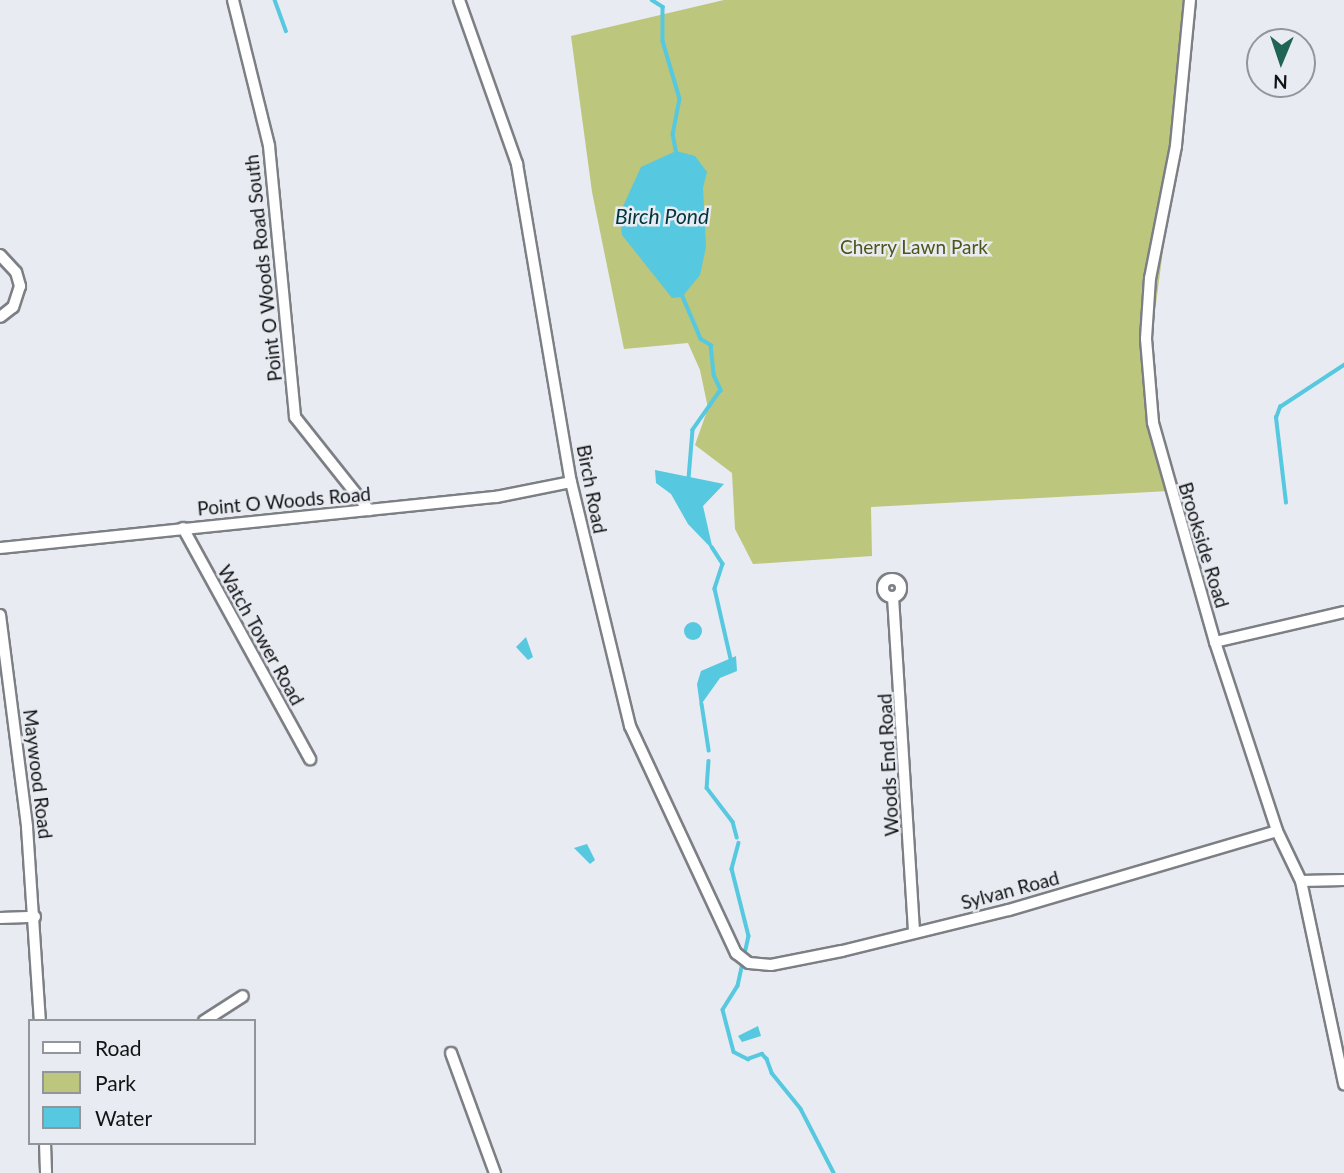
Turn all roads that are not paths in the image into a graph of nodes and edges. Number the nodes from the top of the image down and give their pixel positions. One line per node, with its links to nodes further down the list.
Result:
1 (233, 0): 8 (street, Point O Woods Road South)
2 (459, 0): 7 (street, Birch Road)
3 (1203, 0): 4 (street)
4 (1190, 1): 14 (street, Brookside Road)
5 (0, 255): 6 (street)
6 (0, 317)
7 (571, 482): 8 (street, Point O Woods Road); 22 (street, Birch Road)
8 (369, 510): 9 (street, Point O Woods Road)
9 (183, 528): 10 (street, Point O Woods Road); 15 (street, Watch Tower Road)
10 (0, 548)
11 (893, 597): 21 (street, Woods End Road)
12 (1344, 612): 14 (street)
13 (0, 615): 20 (street, Maywood Road)
14 (1215, 642): 16 (street, Brookside Road)
15 (310, 759)
16 (1278, 831): 18 (street, Brookside Road); 21 (street, Sylvan Road)
17 (1344, 880): 18 (street)
18 (1301, 881): 27 (street, Brookside Road)
19 (0, 918): 20 (street)
20 (35, 918): 24 (street, Maywood Road)
21 (914, 931): 22 (street, Sylvan Road)
22 (746, 961)
23 (243, 996): 25 (street)
24 (40, 1019)
25 (207, 1019)
26 (451, 1053): 30 (street)
27 (1344, 1084)
28 (45, 1145): 29 (street)
29 (46, 1173)
30 (495, 1173)

